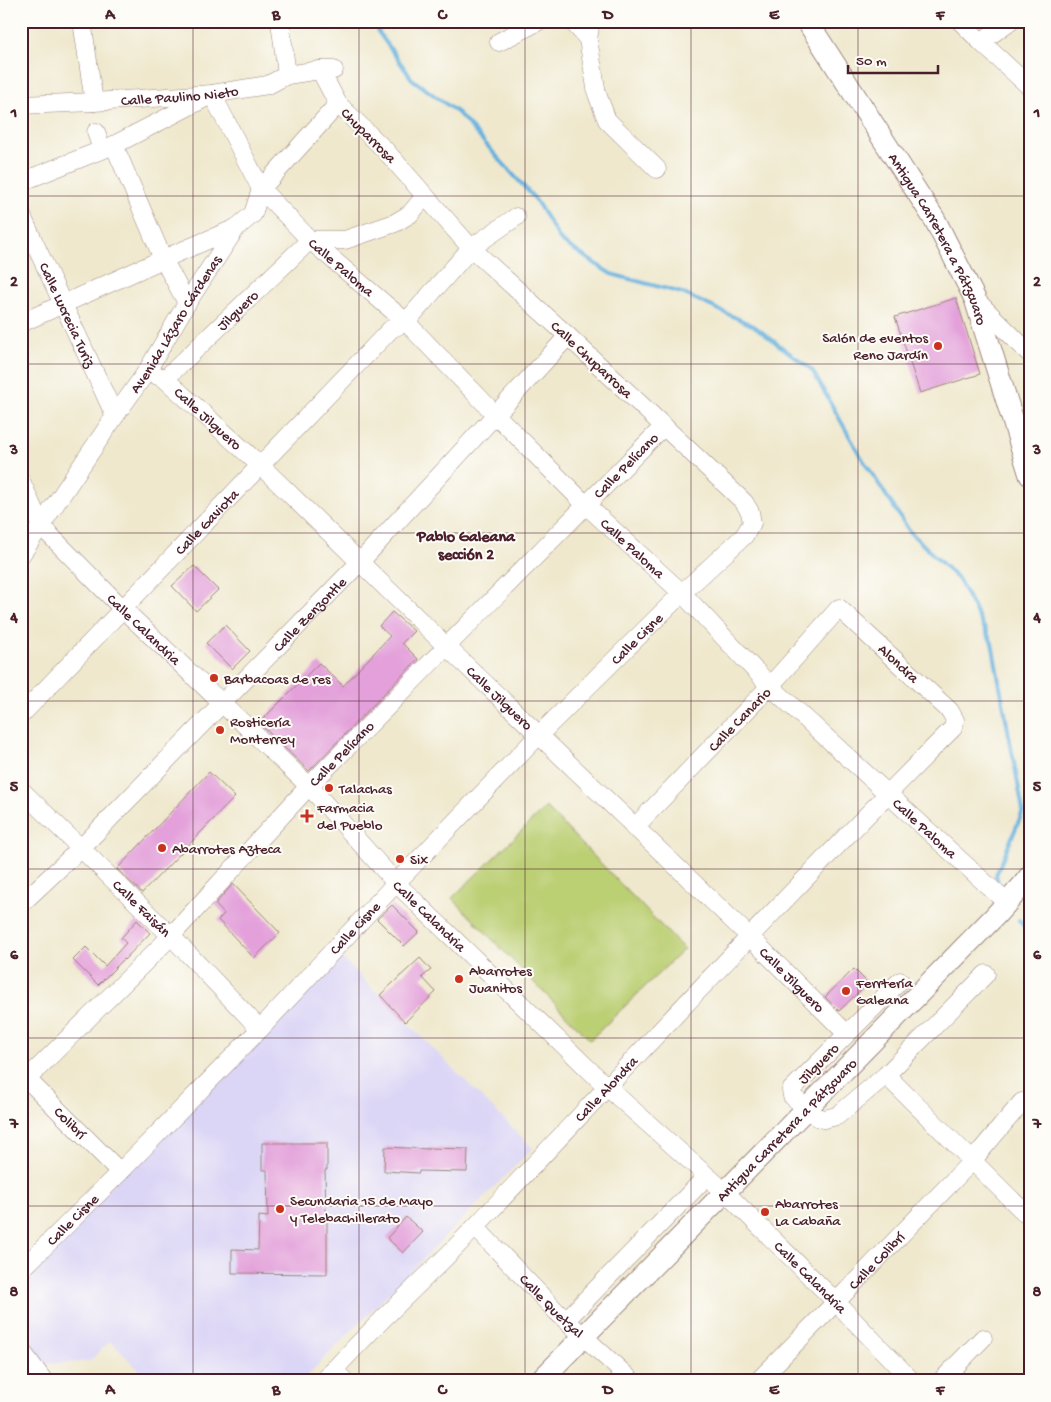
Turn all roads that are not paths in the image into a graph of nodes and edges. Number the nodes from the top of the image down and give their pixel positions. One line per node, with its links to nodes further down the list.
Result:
1 (82, 21): 16 (street)
2 (280, 21): 13 (street)
3 (539, 21): 10 (street)
4 (572, 21): 9 (street)
5 (591, 21): 9 (street)
6 (807, 21): 31 (main road, Antigua Carretera a Pátzcuaro)
7 (960, 21): 11 (street)
8 (1010, 21): 11 (street)
9 (588, 39): 21 (street)
10 (499, 42)
11 (981, 42): 14 (street)
12 (327, 70): 13 (street, Calle Paulino Nieto); 17 (street, Chuparrosa)
13 (287, 76): 15 (street, Calle Paulino Nieto)
14 (1030, 86)
15 (212, 94): 16 (street, Calle Paulino Nieto); 20 (street); 23 (street, Calle Paloma)
16 (94, 102): 18 (street, Calle Paulino Nieto)
17 (338, 104): 23 (street, Avenida Lázaro Cárdenas); 24 (street, Chuparrosa)
18 (21, 105)
19 (96, 132): 20 (street)
20 (108, 148): 22 (street); 30 (street)
21 (657, 169)
22 (21, 182)
23 (261, 189): 27 (street, Avenida Lázaro Cárdenas); 28 (street, Calle Paloma)
24 (426, 196): 28 (street); 29 (street, Calle Chuparrosa)
25 (21, 214): 32 (street, Calle Lucrecia Turiz)
26 (516, 216): 29 (street, Calle Gaviota)
27 (236, 228): 30 (street); 33 (street, Avenida Lázaro Cárdenas)
28 (310, 240): 34 (street, Calle Paloma); 39 (street, Jilguero)
29 (471, 248): 34 (street, Calle Gaviota); 36 (street, Calle Chuparrosa)
30 (163, 259): 32 (street); 33 (street)
31 (975, 299): 37 (street); 44 (main road, Antigua Carretera a Pátzcuaro)
32 (63, 304): 35 (street); 41 (street, Calle Lucrecia Turiz)
33 (187, 304): 38 (street, Avenida Lázaro Cárdenas)
34 (397, 321): 40 (street, Calle Paloma); 43 (street, Calle Gaviota)
35 (21, 323)
36 (568, 336): 40 (street, Calle Zenzontle); 42 (street, Calle Chuparrosa)
37 (1030, 354)
38 (147, 371): 39 (street, Calle Jilguero); 41 (street, Avenida Lázaro Cárdenas)
39 (165, 379): 43 (street, Calle Jilguero)
40 (496, 415): 46 (street, Calle Paloma); 50 (street, Calle Zenzontle)
41 (115, 416): 48 (street, Avenida Lázaro Cárdenas)
42 (664, 426): 46 (street, Calle Pelícano); 47 (street, Calle Chuparrosa)
43 (260, 465): 50 (street, Calle Jilguero); 53 (street, Calle Gaviota)
44 (1030, 475)
45 (21, 481): 48 (street)
46 (586, 505): 51 (street, Calle Paloma); 54 (street, Calle Pelícano)
47 (752, 523): 51 (street, Calle Cisne)
48 (41, 526): 49 (street, Avenida Lázaro Cárdenas); 53 (street, Calle Calandria)
49 (21, 555)
50 (360, 562): 54 (street, Calle Jilguero); 56 (street, Calle Zenzontle)
51 (682, 593): 55 (street, Calle Paloma); 59 (street, Calle Cisne)
52 (840, 608): 55 (street, Calle Canario); 58 (street, Alondra)
53 (123, 609): 56 (street, Calle Calandria); 57 (street, Calle Gaviota)
54 (446, 647): 59 (street, Calle Jilguero); 60 (street, Calle Pelícano)
55 (770, 686): 62 (street, Calle Paloma); 63 (street, Calle Canario)
56 (223, 703): 60 (street, Calle Calandria); 64 (street, Calle Zenzontle)
57 (21, 715)
58 (956, 720): 62 (street, Calle Alondra)
59 (539, 736): 63 (street, Calle Jilguero); 66 (street, Calle Cisne)
60 (309, 786): 66 (street, Calle Calandria); 69 (street, Calle Pelícano)
61 (21, 790): 64 (street, Calle Faisán)
62 (887, 794): 67 (street, Calle Paloma); 70 (street, Calle Alondra)
63 (634, 828): 70 (street, Calle Jilguero)
64 (81, 848): 68 (street, Calle Zenzontle); 69 (street, Calle Faisán)
65 (1030, 876): 67 (main road, Antigua Carretera a Pátzcuaro)
66 (396, 883): 73 (street, Calle Cisne); 77 (street, Calle Calandria)
67 (1007, 903): 79 (main road, Antigua Carretera a Pátzcuaro)
68 (21, 904)
69 (171, 936): 73 (street, Calle Faisán); 76 (street, Calle Pelícano)
70 (750, 937): 74 (street, Calle Jilguero); 77 (street, Calle Alondra)
71 (986, 974): 75 (street, Jilguero)
72 (900, 981): 74 (street)
73 (260, 1029): 81 (street, Calle Cisne)
74 (847, 1034): 79 (street, Jilguero)
75 (886, 1075): 79 (street, Jilguero); 80 (street)
76 (23, 1079): 81 (street, Colibrí)
77 (607, 1087): 82 (street, Calle Calandria); 85 (street, Calle Alondra)
78 (1022, 1102): 80 (street, Calle Colibrí)
79 (806, 1108): 83 (main road, Antigua Carretera a Pátzcuaro)
80 (973, 1160): 84 (street); 87 (street, Calle Colibrí)
81 (120, 1172): 86 (street, Calle Cisne)
82 (707, 1176): 83 (street, Calle Calandria); 88 (street)
83 (724, 1192): 87 (street, Calle Calandria); 89 (main road, Antigua Carretera a Pátzcuaro)
84 (1030, 1218)
85 (475, 1227): 88 (street, Calle Quetzal); 92 (street, Calle Alondra)
86 (21, 1270)
87 (836, 1302): 96 (street, Calle Colibrí); 97 (street, Calle Calandria)
88 (566, 1320): 89 (street, Calle Quetzal)
89 (584, 1336): 94 (main road, Antigua Carretera a Pátzcuaro); 95 (street, Calle Quetzal)
90 (984, 1338): 98 (street)
91 (21, 1350): 93 (street)
92 (334, 1377)
93 (44, 1381)
94 (540, 1381)
95 (632, 1381)
96 (758, 1381)
97 (912, 1381)
98 (941, 1381)

